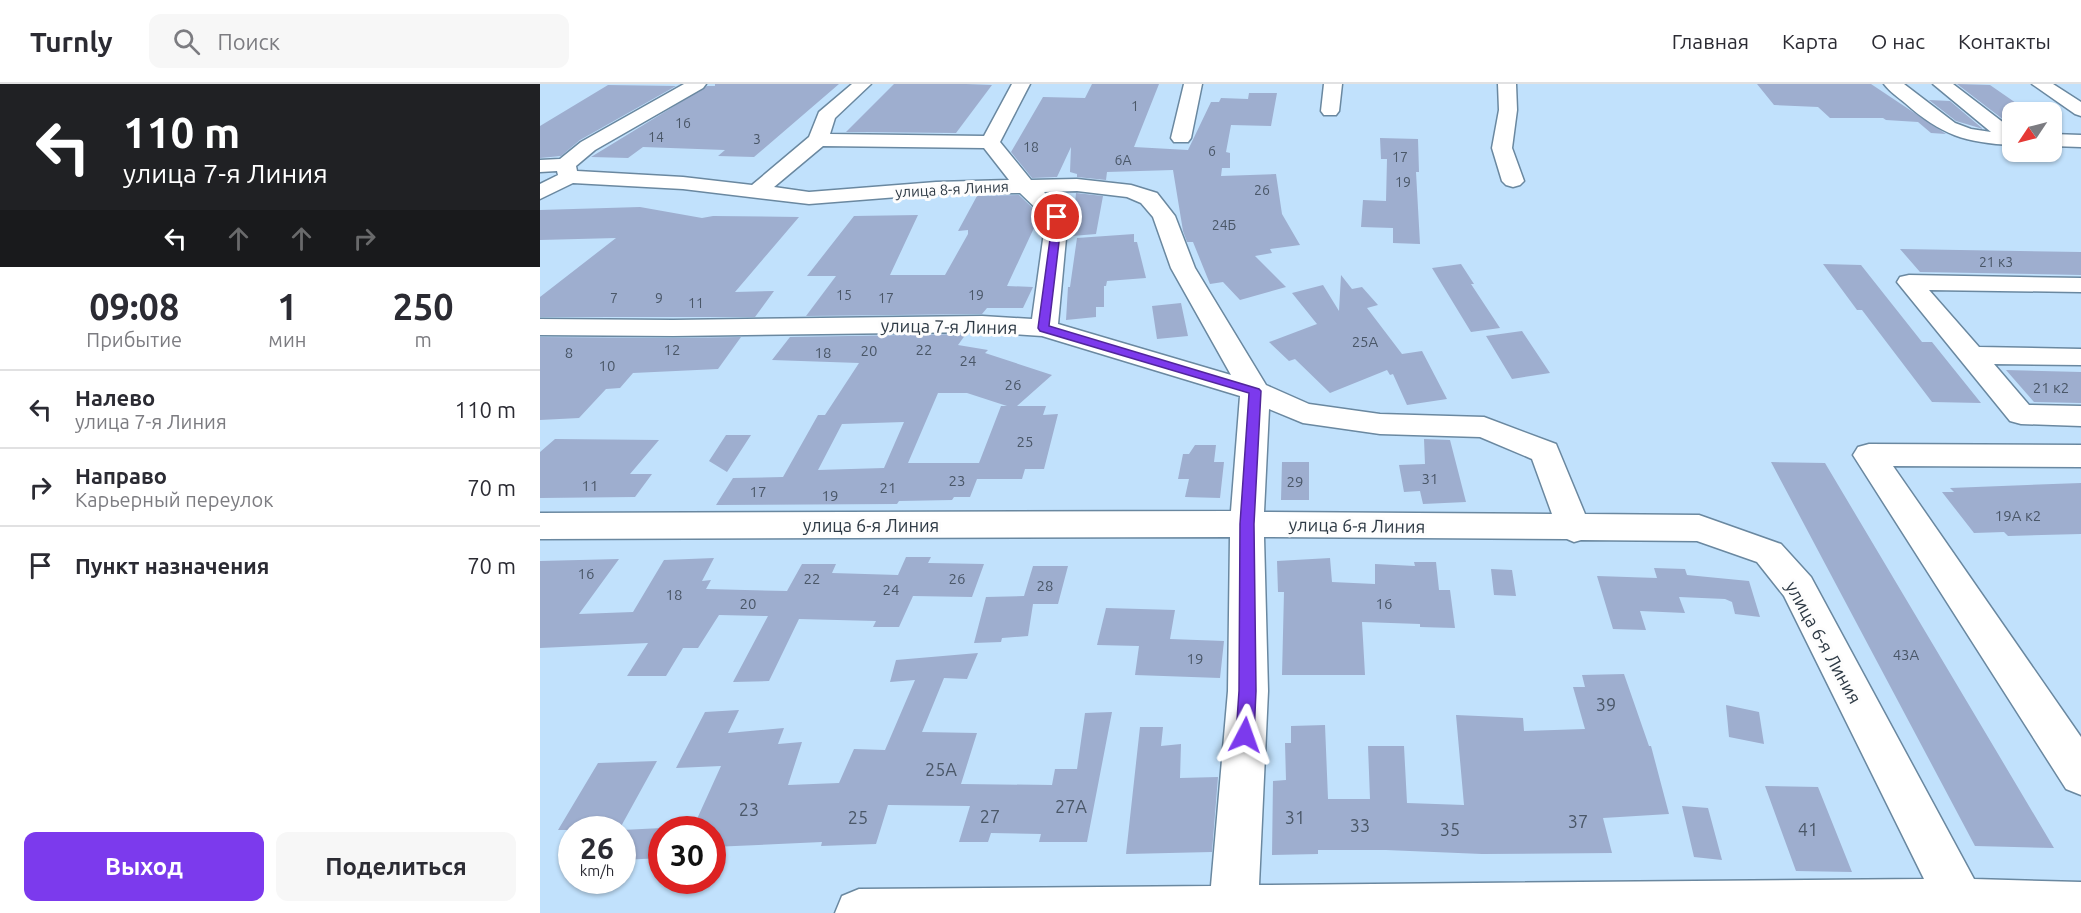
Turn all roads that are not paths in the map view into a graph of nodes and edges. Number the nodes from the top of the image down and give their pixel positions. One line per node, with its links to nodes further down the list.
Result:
1 (697, 84): 20 (street)
2 (862, 84): 15 (street)
3 (1021, 84): 18 (street)
4 (1193, 84): 13 (street)
5 (1333, 84): 11 (street)
6 (1507, 84): 21 (street)
7 (1893, 84): 14 (street)
8 (1942, 84): 12 (street)
9 (2040, 84): 10 (street)
10 (2081, 110)
11 (1330, 111)
12 (2002, 131)
13 (1181, 138)
14 (2002, 138)
15 (818, 140): 18 (street); 23 (street)
16 (2062, 140): 17 (street)
17 (2081, 141)
18 (990, 142): 22 (street)
19 (540, 166): 20 (street, улица 8-я Линия)
20 (567, 171): 23 (street, улица 8-я Линия); 24 (street)
21 (1513, 181)
22 (1024, 185): 23 (street, улица 8-я Линия); 27 (street); 30 (street, улица 8-я Линия)
23 (756, 192)
24 (540, 194)
25 (2081, 285): 28 (street)
26 (540, 327): 27 (street, улица 7-я Линия)
27 (1044, 328): 30 (street, улица 7-я Линия)
28 (1970, 355): 29 (street); 31 (street)
29 (2081, 357)
30 (1255, 391): 33 (street); 35 (street, улица 7-я Линия)
31 (2081, 416)
32 (2081, 456): 36 (street)
33 (1247, 524): 34 (street, улица 6-я Линия); 35 (street, улица 6-я Линия); 39 (street)
34 (540, 526)
35 (1574, 528): 37 (street, улица 6-я Линия)
36 (2081, 774)
37 (1960, 903): 38 (street); 39 (street)
38 (2081, 906)
39 (1234, 911): 40 (street)
40 (860, 913)

